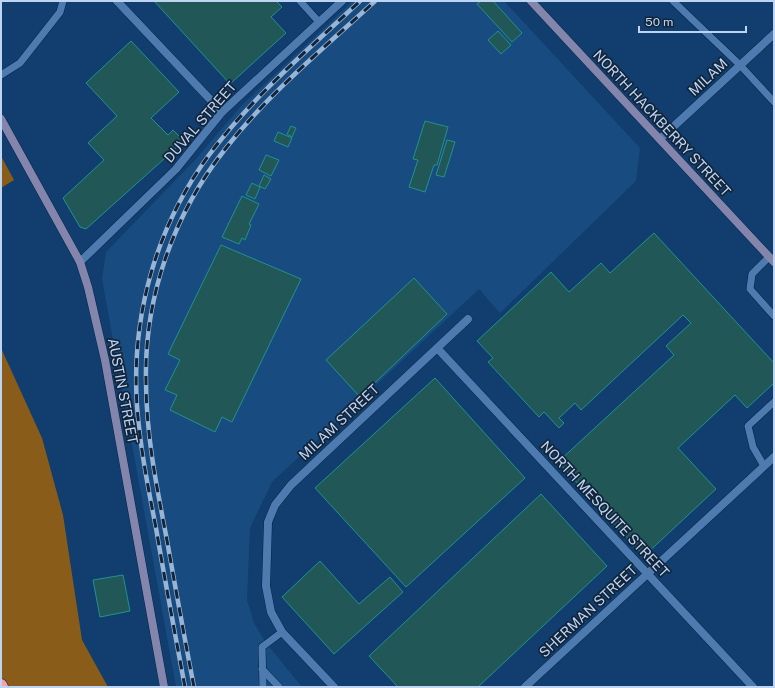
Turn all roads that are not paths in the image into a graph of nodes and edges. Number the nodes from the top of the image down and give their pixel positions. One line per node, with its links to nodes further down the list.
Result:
1 (63, 1): 10 (lane)
2 (118, 1): 12 (street)
3 (300, 1): 7 (lane)
4 (342, 1): 7 (street, DUVAL STREET)
5 (531, 1): 14 (street, NORTH HACKBERRY STREET)
6 (673, 1): 9 (lane)
7 (319, 22): 12 (street, DUVAL STREET)
8 (774, 34): 9 (street, MILAM)
9 (740, 65): 11 (lane); 14 (street, MILAM)
10 (1, 75)
11 (774, 102)
12 (222, 112): 16 (street, DUVAL STREET)
13 (1, 119): 16 (street, AUSTIN STREET)
14 (660, 140): 15 (street, NORTH HACKBERRY STREET)
15 (772, 260): 17 (lane)
16 (80, 262): 26 (street, AUSTIN STREET)
17 (774, 316)
18 (468, 319): 19 (street, MILAM STREET)
19 (438, 349): 23 (street, NORTH MESQUITE STREET); 24 (street, MILAM STREET)
20 (774, 402): 22 (lane)
21 (774, 457): 22 (street, SHERMAN STREET)
22 (764, 466): 23 (street, SHERMAN STREET)
23 (647, 574): 30 (street, SHERMAN STREET); 31 (street, NORTH MESQUITE STREET)
24 (282, 632): 25 (lane); 29 (street)
25 (262, 669): 27 (lane); 28 (lane)
26 (164, 687)
27 (263, 687)
28 (279, 687)
29 (334, 687)
30 (525, 687)
31 (753, 687)

